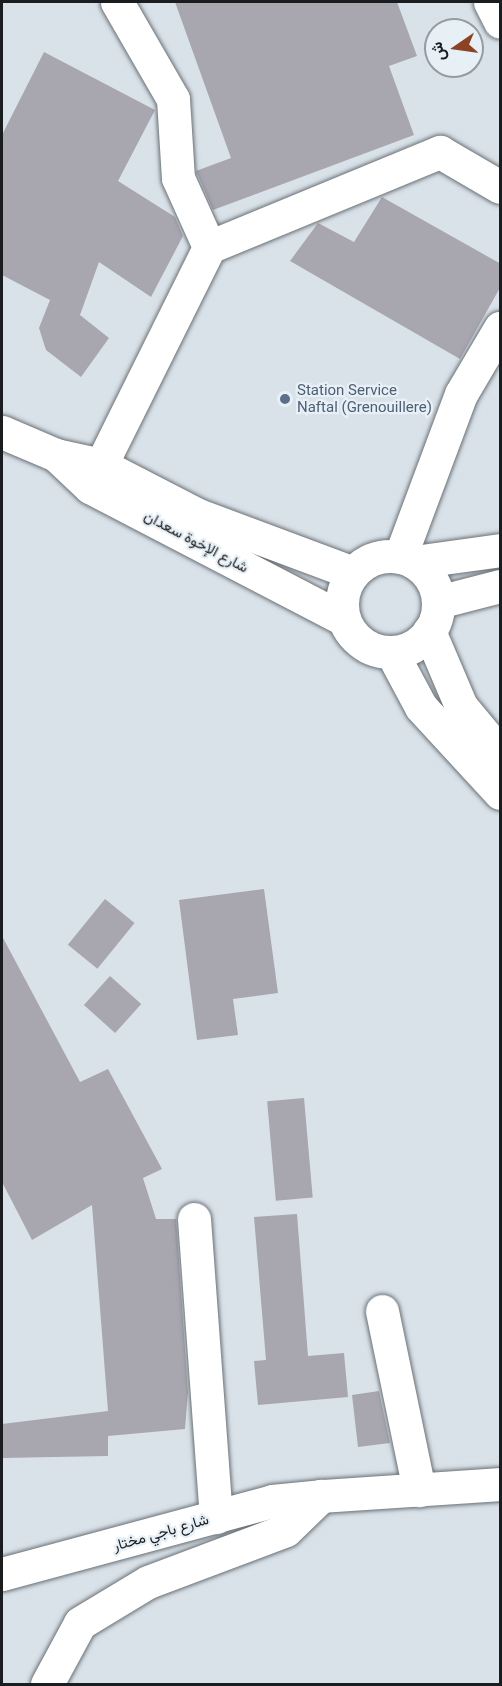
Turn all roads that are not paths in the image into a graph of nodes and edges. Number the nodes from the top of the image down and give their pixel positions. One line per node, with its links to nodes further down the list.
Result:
1 (117, 2): 5 (street)
2 (490, 2): 3 (street)
3 (501, 22)
4 (501, 187): 5 (street)
5 (209, 247): 9 (street)
6 (501, 328): 11 (street)
7 (2, 432): 8 (street, شارع الإخوة سعدان)
8 (56, 455): 9 (street, شارع الإخوة سعدان); 15 (street, شارع الإخوة سعدان)
9 (101, 465): 12 (street, شارع الإخوة سعدان)
10 (495, 551): 11 (street); 13 (street)
11 (407, 560): 12 (street); 14 (street)
12 (353, 573): 15 (street)
13 (499, 586): 14 (street)
14 (434, 617): 16 (street); 17 (street)
15 (344, 619): 16 (street)
16 (392, 653): 18 (street)
17 (501, 753)
18 (501, 793)
19 (194, 1218): 24 (street)
20 (382, 1311): 22 (street)
21 (501, 1484): 22 (street, شارع باجي مختار)
22 (419, 1490): 23 (street, شارع باجي مختار)
23 (321, 1496): 24 (street, شارع باجي مختار); 26 (street)
24 (216, 1517): 25 (street, شارع باجي مختار)
25 (2, 1574)
26 (47, 1684)

